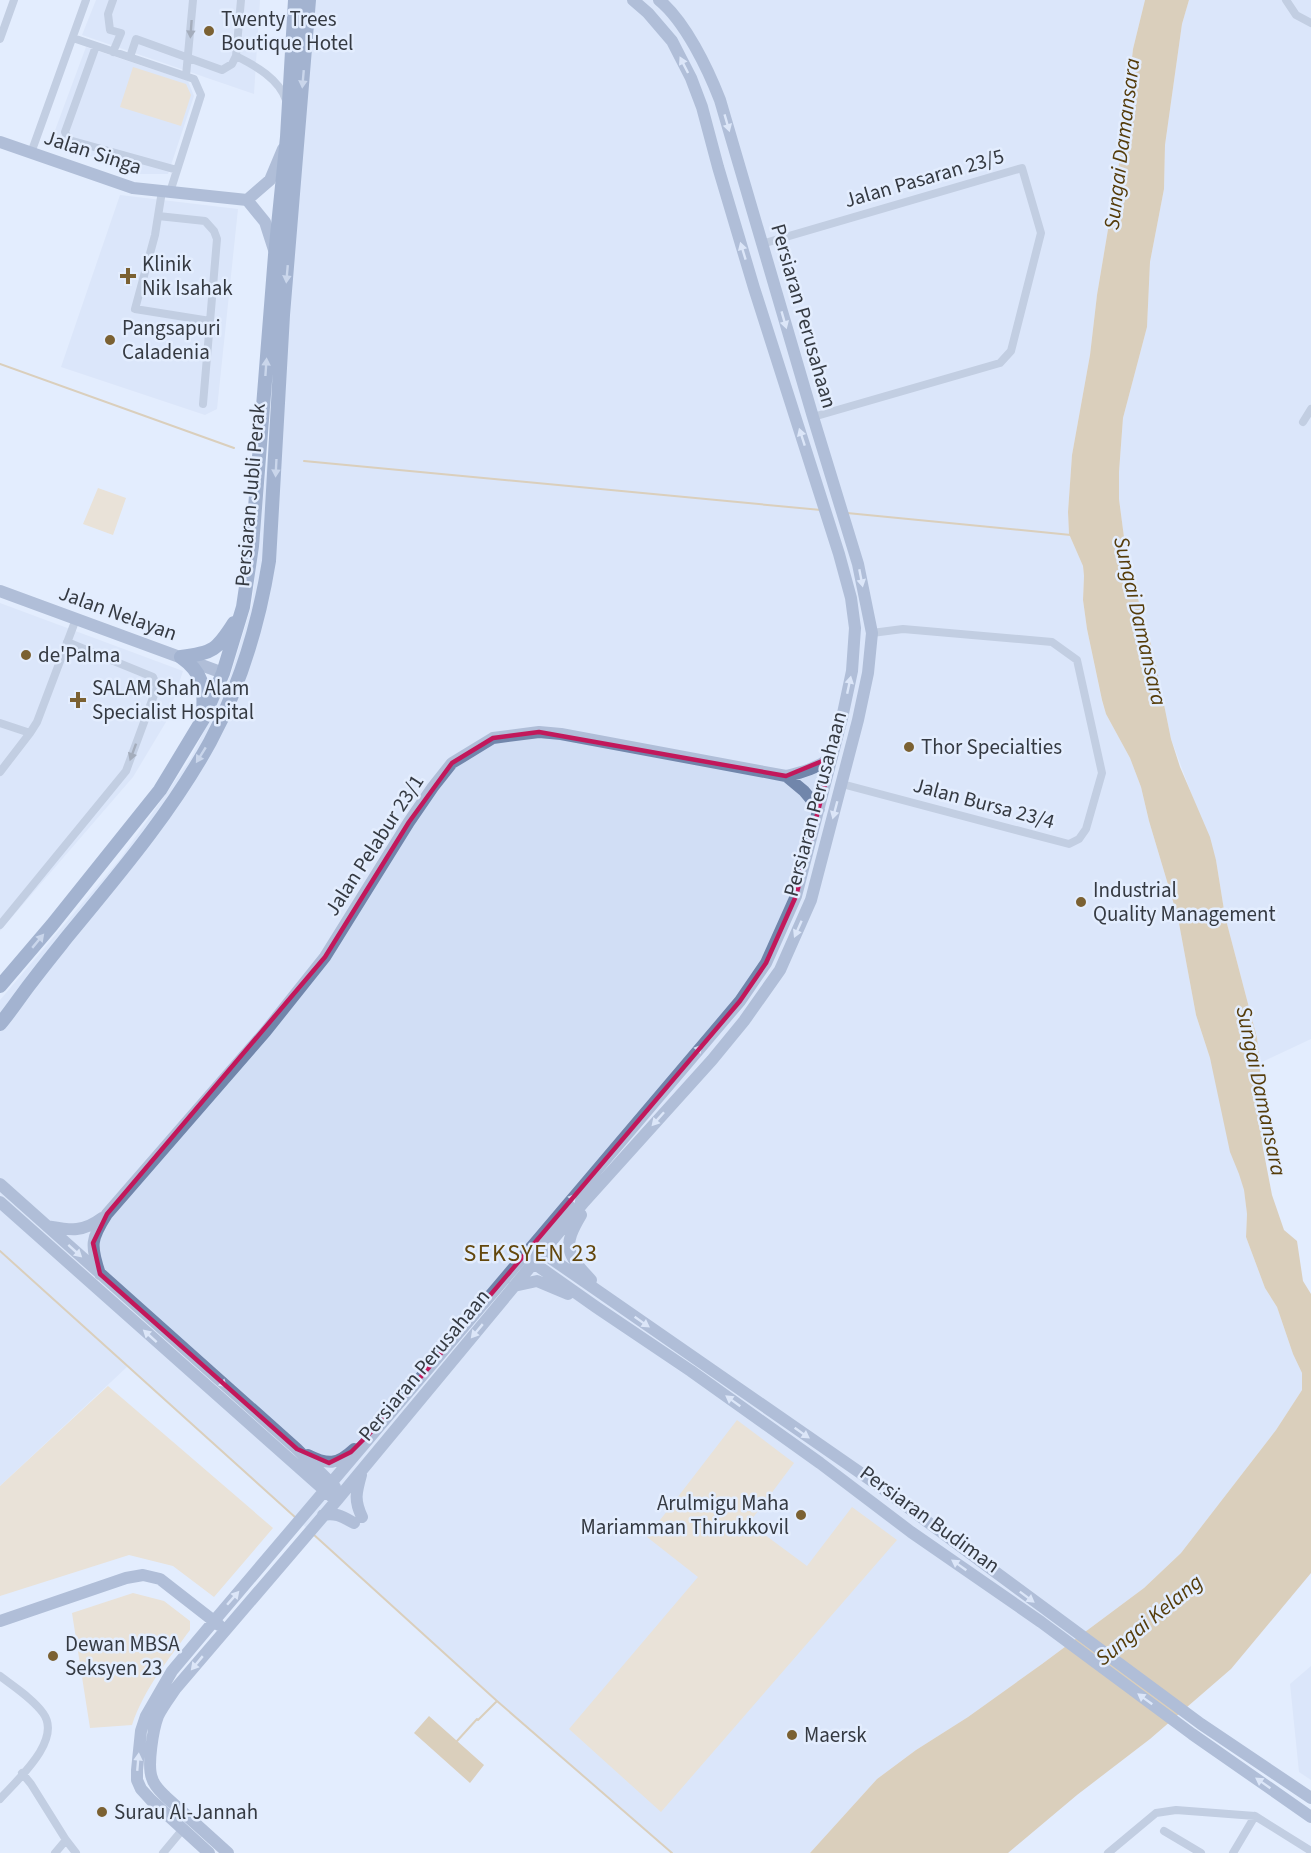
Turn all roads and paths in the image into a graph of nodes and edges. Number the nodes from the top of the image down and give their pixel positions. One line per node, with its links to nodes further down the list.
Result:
1 (14, 0): 13 (street)
2 (86, 0): 12 (street)
3 (113, 0): 15 (street)
4 (193, 0): 18 (street, one-way to 18)
5 (241, 0): 16 (street)
6 (296, 0): 20 (main road, Persiaran Jubli Perak)
7 (309, 0): 41 (main road, Persiaran Jubli Perak, one-way to 41)
8 (633, 0): 46 (main road, Persiaran Perusahaan, one-way to 8)
9 (659, 0): 28 (main road, Persiaran Perusahaan, one-way to 28)
10 (1286, 0): 11 (street)
11 (1311, 23)
12 (73, 38): 14 (street); 23 (street)
13 (0, 39)
14 (96, 46): 15 (street); 24 (street)
15 (113, 52): 17 (street)
16 (236, 56): 18 (street); 20 (street)
17 (130, 57): 18 (street); 19 (street)
18 (189, 58): 19 (street)
19 (186, 76): 24 (street)
20 (289, 109): 21 (main road, Persiaran Jubli Perak)
21 (287, 137): 26 (main road); 29 (main road, Persiaran Jubli Perak)
22 (0, 142): 23 (main road, Jalan Singa)
23 (31, 153): 25 (main road, Jalan Singa)
24 (177, 170): 25 (street)
25 (166, 191): 26 (main road, Jalan Singa); 27 (street)
26 (247, 200): 29 (main road)
27 (158, 216): 30 (street); 30 (street)
28 (762, 244): 33 (main road, Persiaran Perusahaan, one-way to 33); 33 (street, Jalan Pasaran 23/5)
29 (275, 255): 36 (main road, Persiaran Jubli Perak, one-way to 29)
30 (210, 321): 31 (street)
31 (203, 404)
32 (1311, 409): 34 (street)
33 (813, 417): 38 (main road, Persiaran Perusahaan, one-way to 38)
34 (1303, 422)
35 (0, 591): 37 (main road, Jalan Nelayan)
36 (243, 607): 40 (main road); 42 (main road, Persiaran Jubli Perak)
37 (76, 619): 39 (street); 40 (main road, Jalan Nelayan)
38 (872, 633): 49 (main road, Persiaran Perusahaan); 49 (street, Jalan Bursa 23/4)
39 (67, 642): 45 (street); 51 (street, one-way to 51)
40 (181, 657): 42 (main road, Jalan Nelayan); 43 (main road)
41 (245, 658): 42 (main road); 55 (main road, Persiaran Jubli Perak, one-way to 55)
42 (223, 673): 43 (main road, Persiaran Jubli Perak)
43 (203, 719): 52 (main road, Persiaran Jubli Perak, one-way to 43)
44 (0, 723): 45 (street)
45 (30, 733): 47 (street)
46 (832, 757): 48 (main road, Jalan Pelabur 23/1); 50 (main road, Persiaran Perusahaan)
47 (0, 772)
48 (786, 776): 50 (main road); 59 (main road, Jalan Pelabur 23/1)
49 (842, 784): 58 (main road, Persiaran Perusahaan, one-way to 58)
50 (819, 809): 61 (main road, Persiaran Perusahaan, one-way to 50)
51 (0, 925)
52 (15, 969): 53 (street); 54 (main road, Persiaran Jubli Perak)
53 (0, 973)
54 (0, 986)
55 (0, 1024)
56 (0, 1184): 60 (main road)
57 (0, 1202): 68 (main road, one-way to 57)
58 (584, 1202): 61 (main road, Persiaran Perusahaan); 65 (main road)
59 (107, 1214): 60 (main road, Jalan Pelabur 23/1); 63 (main road, Jalan Pelabur 23/1)
60 (47, 1226): 63 (main road, one-way to 63)
61 (537, 1249): 62 (main road, Persiaran Perusahaan); 65 (main road, Persiaran Budiman)
62 (528, 1259): 64 (main road, Persiaran Perusahaan); 66 (main road, Persiaran Budiman); 67 (main road, Persiaran Perusahaan)
63 (100, 1274): 68 (main road, one-way to 68)
64 (514, 1286): 66 (main road); 69 (main road, Persiaran Perusahaan, one-way to 69)
65 (608, 1298): 74 (main road, Persiaran Budiman, one-way to 74)
66 (596, 1307): 74 (main road, Persiaran Budiman, one-way to 66)
67 (391, 1412): 68 (main road); 70 (main road, Persiaran Perusahaan)
68 (292, 1454): 70 (main road); 72 (main road)
69 (364, 1468): 71 (main road, Persiaran Perusahaan); 73 (main road)
70 (328, 1487): 71 (main road); 72 (main road, Persiaran Perusahaan)
71 (339, 1497): 73 (main road, Persiaran Perusahaan)
72 (306, 1514): 76 (main road, Persiaran Perusahaan, one-way to 72)
73 (320, 1519): 77 (main road, Persiaran Perusahaan)
74 (1046, 1618): 79 (main road, Persiaran Budiman)
75 (0, 1621): 76 (main road)
76 (214, 1621): 77 (main road); 85 (main road, Persiaran Perusahaan, one-way to 76)
77 (225, 1630): 93 (main road, Persiaran Perusahaan, one-way to 93)
78 (0, 1677): 80 (street)
79 (1197, 1729): 81 (main road, Persiaran Budiman); 84 (main road, Persiaran Budiman, one-way to 79)
80 (22, 1773): 82 (street); 87 (street)
81 (1311, 1798)
82 (0, 1799)
83 (1255, 1816): 88 (street); 94 (street); 96 (street)
84 (1311, 1817)
85 (183, 1829): 91 (street); 92 (main road, Persiaran Perusahaan)
86 (1164, 1831): 95 (street)
87 (66, 1840): 89 (street); 90 (street)
88 (1311, 1851)
89 (55, 1853)
90 (76, 1853)
91 (163, 1853)
92 (209, 1853)
93 (228, 1853)
94 (1108, 1853)
95 (1201, 1853)
96 (1233, 1853)

